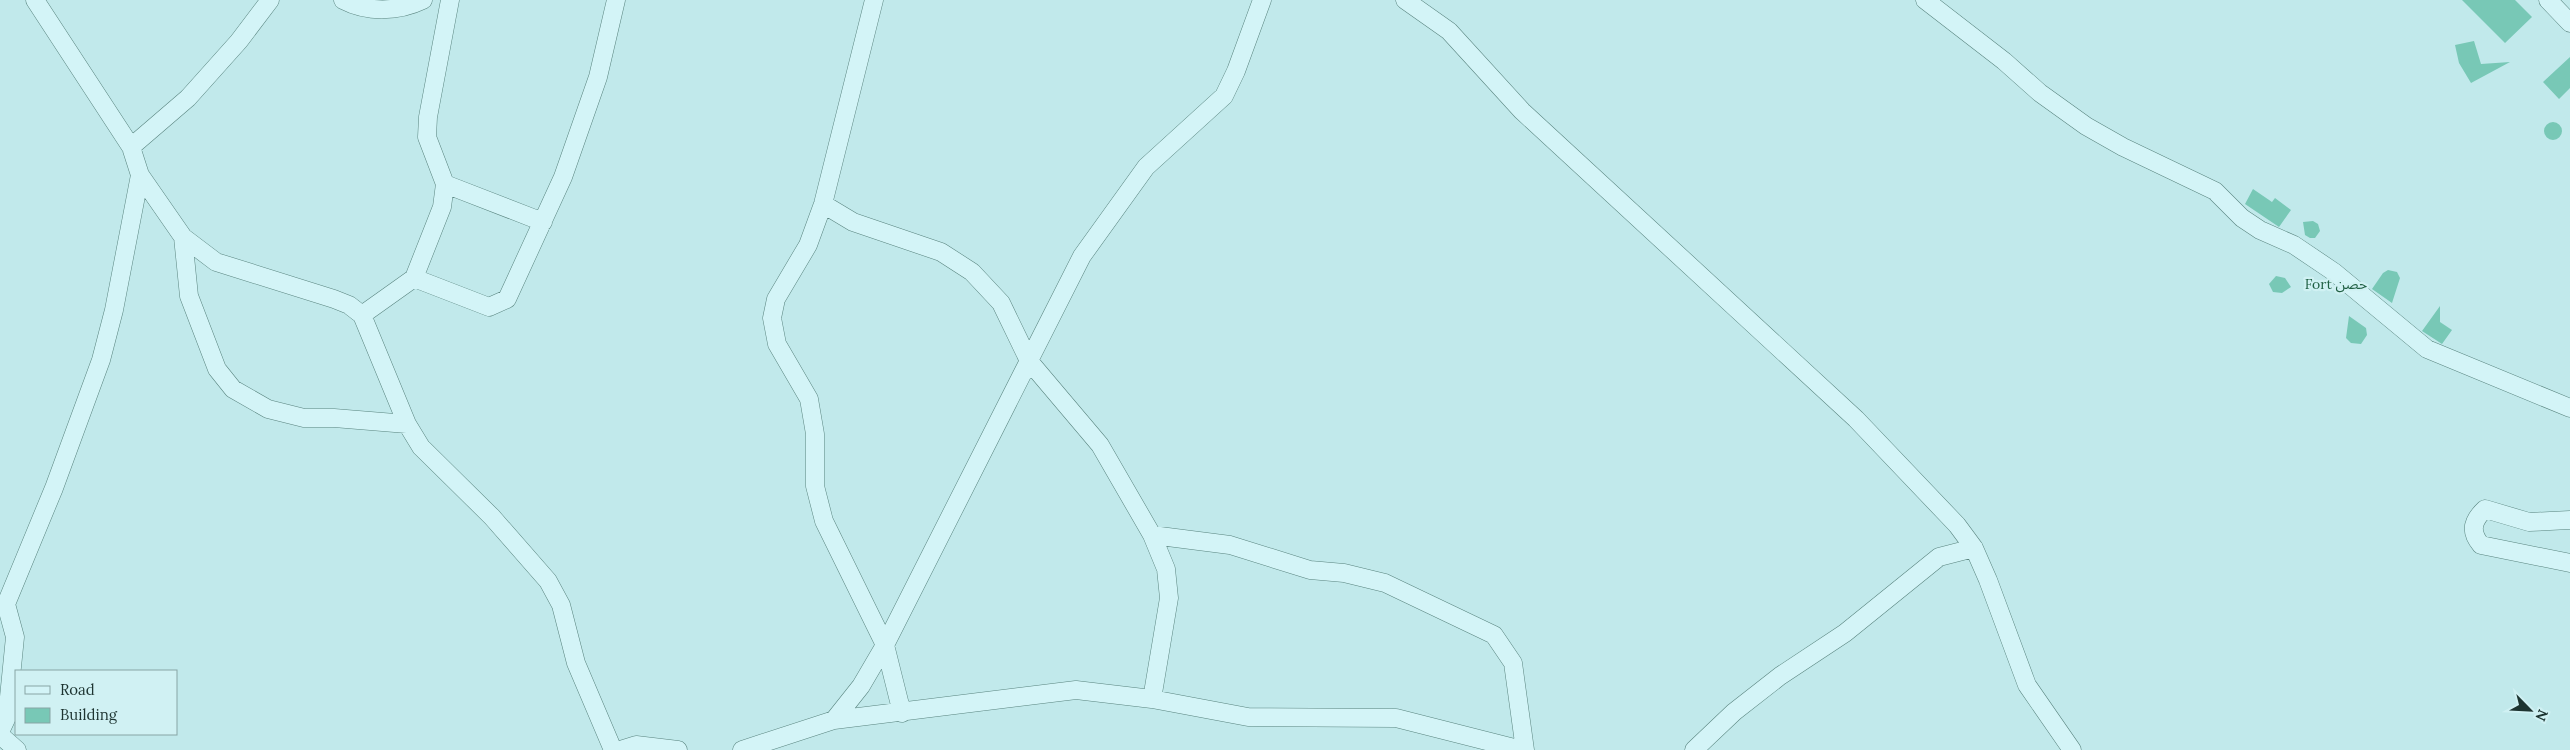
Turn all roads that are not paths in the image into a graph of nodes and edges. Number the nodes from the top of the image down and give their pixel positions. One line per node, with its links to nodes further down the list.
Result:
1 (35, 0): 13 (street)
2 (270, 0): 13 (street)
3 (343, 0): 4 (street)
4 (423, 0)
5 (450, 0): 15 (street)
6 (616, 0): 17 (street)
7 (874, 0): 16 (street)
8 (1262, 0): 21 (street)
9 (1405, 0): 26 (street)
10 (1925, 0): 22 (street)
11 (2548, 0): 12 (street)
12 (2570, 23)
13 (131, 147): 14 (street)
14 (140, 175): 18 (street); 32 (street)
15 (445, 184): 17 (street); 19 (street)
16 (823, 204): 21 (street); 28 (street)
17 (543, 222): 19 (street)
18 (183, 237): 20 (street); 23 (street)
19 (414, 278): 20 (street)
20 (362, 315): 23 (street)
21 (1029, 361): 25 (street); 28 (street)
22 (2570, 408)
23 (408, 424): 34 (street)
24 (2570, 520): 27 (street)
25 (1152, 535): 29 (street); 38 (street)
26 (1974, 548): 39 (street); 40 (street)
27 (2570, 563)
28 (885, 645): 30 (street); 31 (street)
29 (1152, 698): 30 (street); 38 (street)
30 (902, 713): 31 (street)
31 (834, 720): 37 (street)
32 (0, 733): 33 (street)
33 (17, 750)
34 (613, 750)
35 (620, 750): 36 (street)
36 (678, 750)
37 (742, 750)
38 (1523, 750)
39 (1694, 750)
40 (2072, 750)

